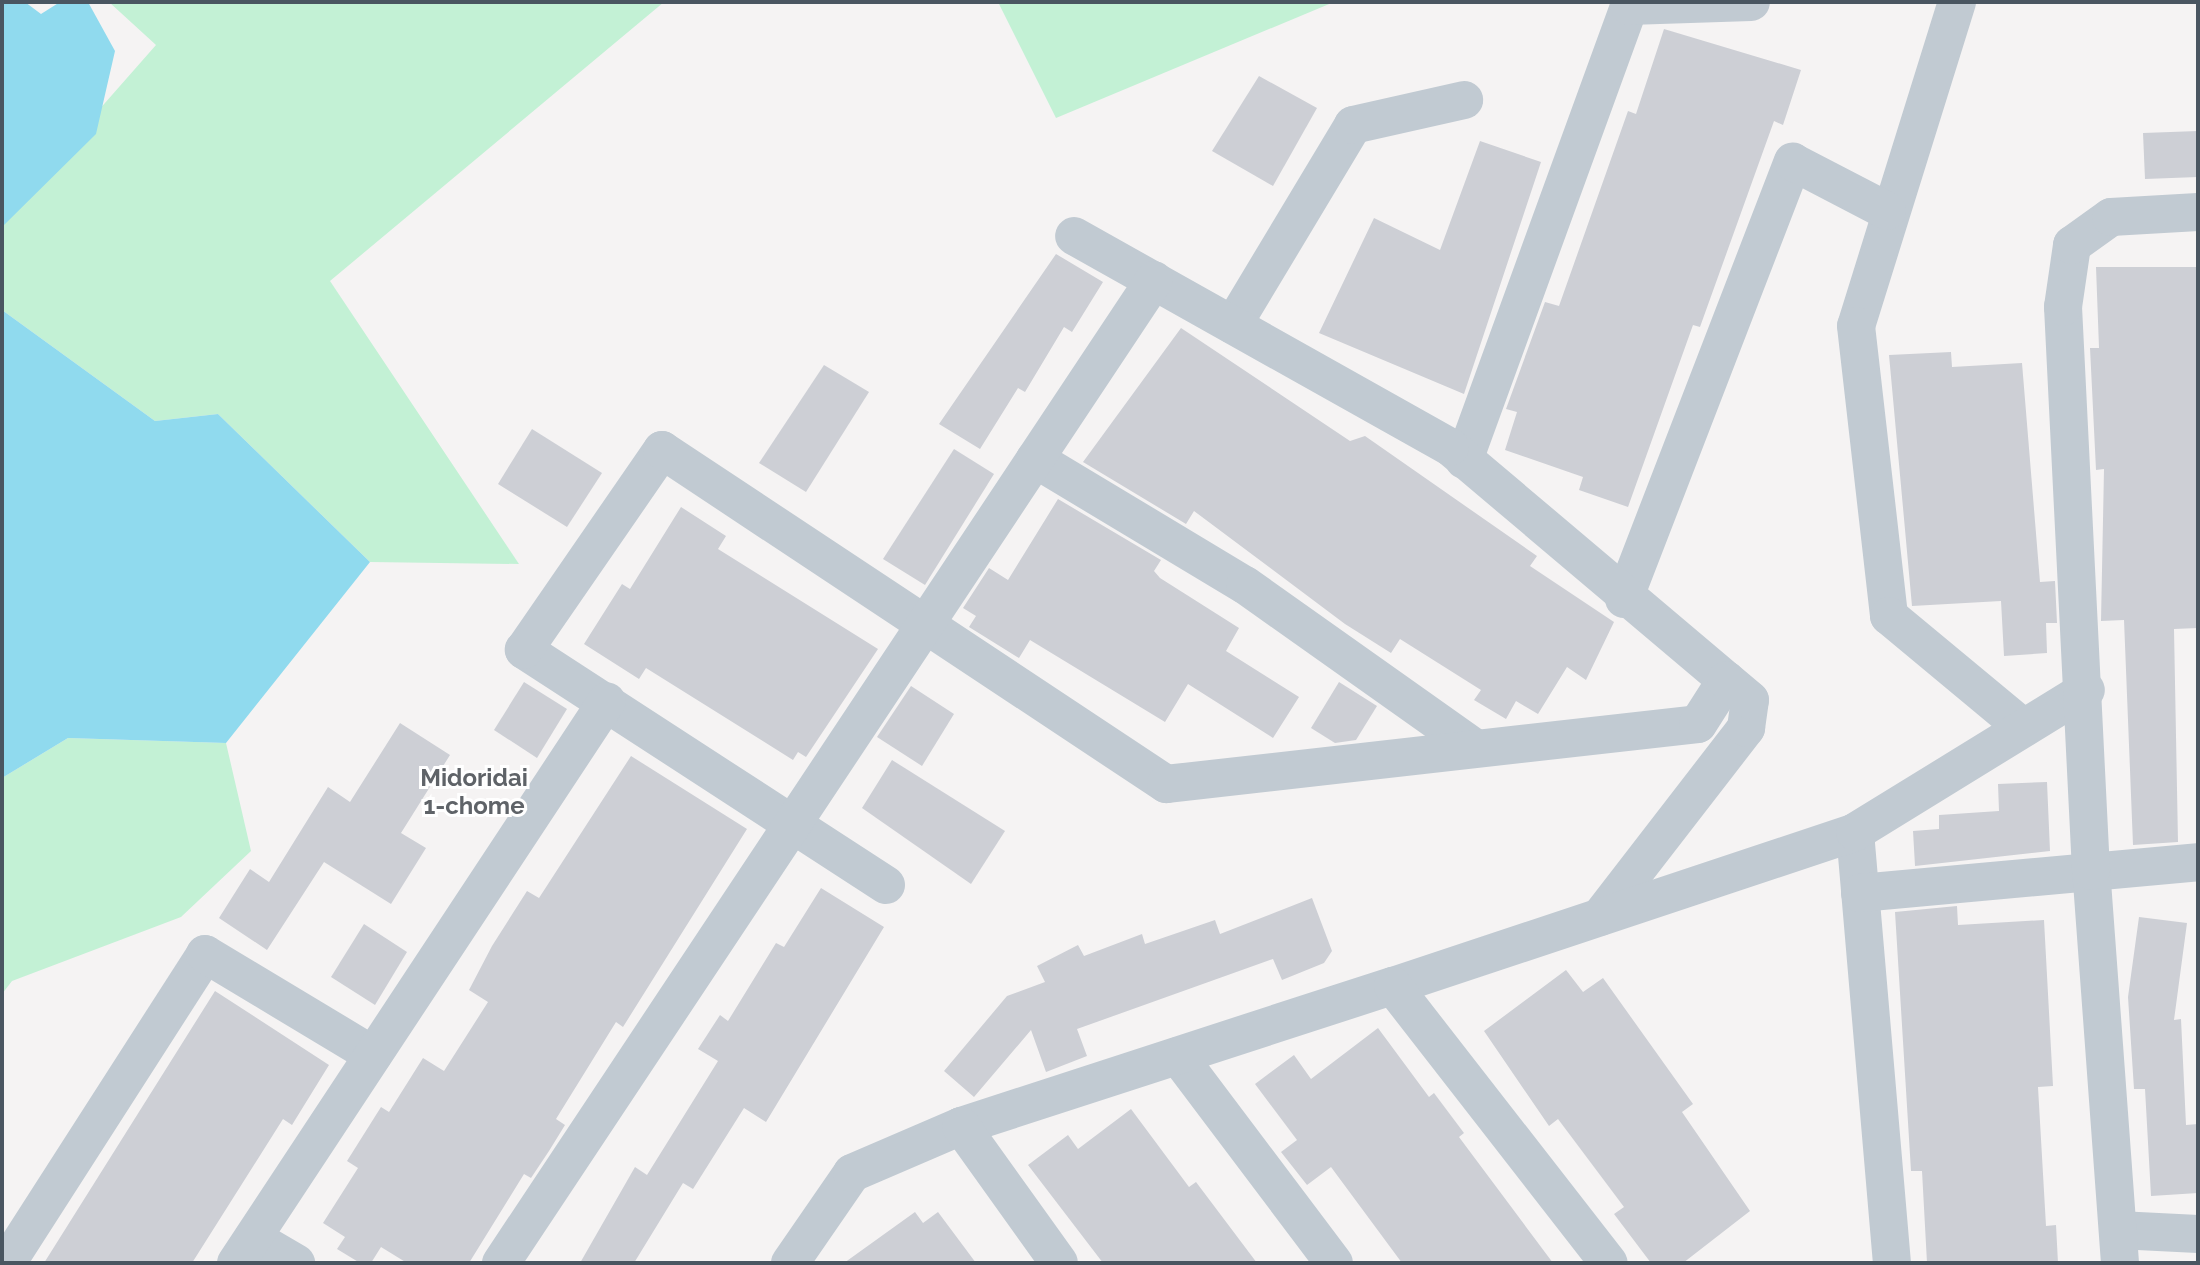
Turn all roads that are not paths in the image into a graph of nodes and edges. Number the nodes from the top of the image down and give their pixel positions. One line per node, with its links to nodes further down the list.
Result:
1 (1751, 2): 10 (street)
2 (1957, 2): 4 (street)
3 (1464, 100): 8 (street)
4 (1887, 211): 11 (street); 16 (street)
5 (2198, 212): 14 (street)
6 (1074, 236): 7 (street)
7 (1154, 280): 8 (street); 9 (street)
8 (1233, 325): 10 (street)
9 (1035, 459): 12 (street); 17 (street)
10 (1464, 460): 11 (street)
11 (1624, 599): 13 (street)
12 (925, 625): 15 (street); 17 (street); 18 (street)
13 (1726, 680): 17 (street); 24 (street)
14 (2086, 690): 16 (street); 21 (street)
15 (607, 701): 18 (street); 26 (street)
16 (2024, 728): 19 (street)
17 (1472, 746)
18 (793, 824): 22 (street); 34 (street)
19 (1855, 832): 23 (street); 24 (street)
20 (2198, 862): 21 (street)
21 (2091, 871): 23 (street); 30 (street)
22 (886, 885)
23 (1860, 893): 39 (street)
24 (1600, 917): 25 (street)
25 (1393, 986): 27 (street); 38 (street)
26 (373, 1055): 31 (street); 32 (street)
27 (1178, 1056): 28 (street); 37 (street)
28 (961, 1126): 35 (street); 36 (street)
29 (2198, 1234): 30 (street)
30 (2119, 1247)
31 (244, 1250): 33 (street)
32 (7, 1263)
33 (296, 1263)
34 (501, 1263)
35 (790, 1263)
36 (1059, 1263)
37 (1334, 1263)
38 (1609, 1263)
39 (1892, 1263)

